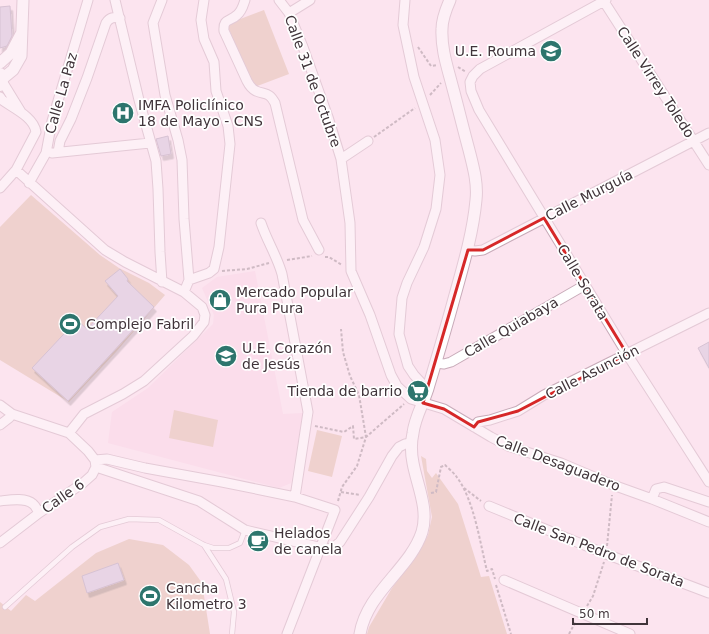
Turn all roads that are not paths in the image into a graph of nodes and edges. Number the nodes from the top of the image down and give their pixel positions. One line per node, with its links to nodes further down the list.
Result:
1 (23, 0): 16 (street)
2 (88, 0): 27 (street, Calle La Paz)
3 (115, 0): 15 (street)
4 (162, 0): 37 (street)
5 (204, 0): 37 (street)
6 (245, 0): 36 (street)
7 (280, 0): 13 (street, Calle 31 de Octubre)
8 (310, 0): 13 (street)
9 (400, 0): 14 (street)
10 (405, 0): 14 (street)
11 (450, 0): 35 (street)
12 (604, 0): 24 (street, Calle Virrey Toledo); 33 (street, Calle Sorata)
13 (289, 13): 28 (street, Calle 31 de Octubre)
14 (403, 14): 44 (street)
15 (120, 18): 25 (street); 26 (street)
16 (23, 28): 17 (street); 18 (street)
17 (0, 63)
18 (1, 80): 19 (street)
19 (10, 94): 20 (street); 21 (street)
20 (1, 100): 21 (street)
21 (23, 115): 30 (street)
22 (709, 133): 24 (street, Calle Murguía)
23 (368, 141): 28 (street)
24 (694, 141): 29 (street, Calle Virrey Toledo); 33 (street, Calle Murguía)
25 (150, 143): 26 (street); 38 (street)
26 (58, 152): 27 (street)
27 (46, 153): 31 (street, Calle La Paz)
28 (341, 158): 45 (street, Calle 31 de Octubre)
29 (709, 165)
30 (16, 170): 31 (street); 32 (street)
31 (29, 183): 38 (street)
32 (0, 188)
33 (544, 218): 35 (street, Calle Murguía); 39 (street, Calle Sorata)
34 (261, 224): 54 (street)
35 (468, 250): 43 (street)
36 (320, 254)
37 (189, 280): 40 (street)
38 (162, 282): 40 (street)
39 (585, 285): 42 (street, Calle Sorata); 43 (street, Calle Quiabaya)
40 (184, 292): 50 (street)
41 (709, 313): 42 (street, Calle Asunción)
42 (627, 354): 49 (street, Calle Asunción); 53 (street, Calle Sorata)
43 (436, 363): 44 (street)
44 (428, 390): 45 (street)
45 (423, 403): 49 (street, Calle Desaguadero); 51 (street)
46 (0, 405): 47 (street)
47 (12, 414): 48 (street); 50 (street)
48 (0, 425)
49 (474, 427): 55 (street, Calle Desaguadero)
50 (69, 433): 52 (street)
51 (412, 443): 64 (street); 70 (street)
52 (96, 463): 54 (street); 59 (street, Calle 6); 61 (street)
53 (709, 482)
54 (295, 497): 64 (street)
55 (652, 499): 57 (street); 60 (street, Calle Desaguadero)
56 (0, 501): 59 (street)
57 (709, 502)
58 (489, 506): 66 (street, Calle San Pedro de Sorata)
59 (39, 513): 62 (street, Calle 6)
60 (709, 522)
61 (245, 530): 63 (lane); 64 (street)
62 (0, 542)
63 (204, 546): 67 (lane); 68 (lane)
64 (321, 548): 69 (street)
65 (504, 580): 71 (street)
66 (709, 593)
67 (5, 607)
68 (232, 634)
69 (288, 634)
70 (360, 634)
71 (630, 634)

